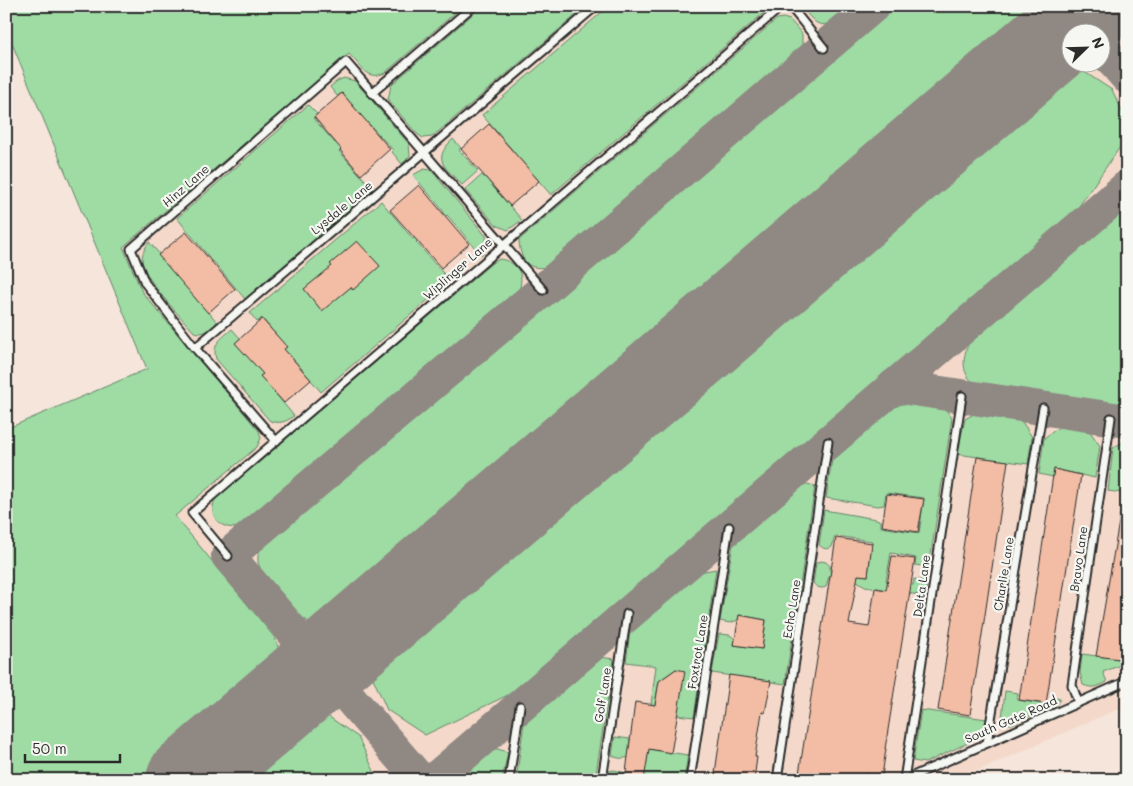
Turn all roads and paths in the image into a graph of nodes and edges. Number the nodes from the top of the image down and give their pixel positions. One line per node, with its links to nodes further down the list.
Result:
1 (473, 6): 6 (lane)
2 (596, 6): 7 (lane, Lysdale Lane)
3 (782, 6): 8 (lane, Wiplinger Lane)
4 (790, 6): 5 (lane)
5 (824, 48)
6 (372, 93): 7 (lane); 10 (lane, Hinz Lane)
7 (424, 153): 8 (lane); 10 (lane, Lysdale Lane)
8 (504, 245): 9 (lane); 14 (lane, Wiplinger Lane)
9 (543, 290)
10 (195, 348): 14 (lane)
11 (962, 396): 27 (lane, Delta Lane)
12 (1043, 408): 22 (lane, Charlie Lane)
13 (1111, 418): 20 (lane, Bravo Lane)
14 (276, 441): 17 (lane, Wiplinger Lane)
15 (828, 442): 26 (lane, Echo Lane)
16 (728, 527): 25 (lane, Foxtrot Lane)
17 (228, 556)
18 (627, 614): 24 (lane, Golf Lane)
19 (1127, 681): 20 (lane, South Gate Road)
20 (1078, 702): 22 (lane, South Gate Road)
21 (520, 706): 23 (lane)
22 (987, 743): 27 (lane, South Gate Road)
23 (510, 780)
24 (602, 780)
25 (690, 780)
26 (777, 780)
27 (904, 780)

